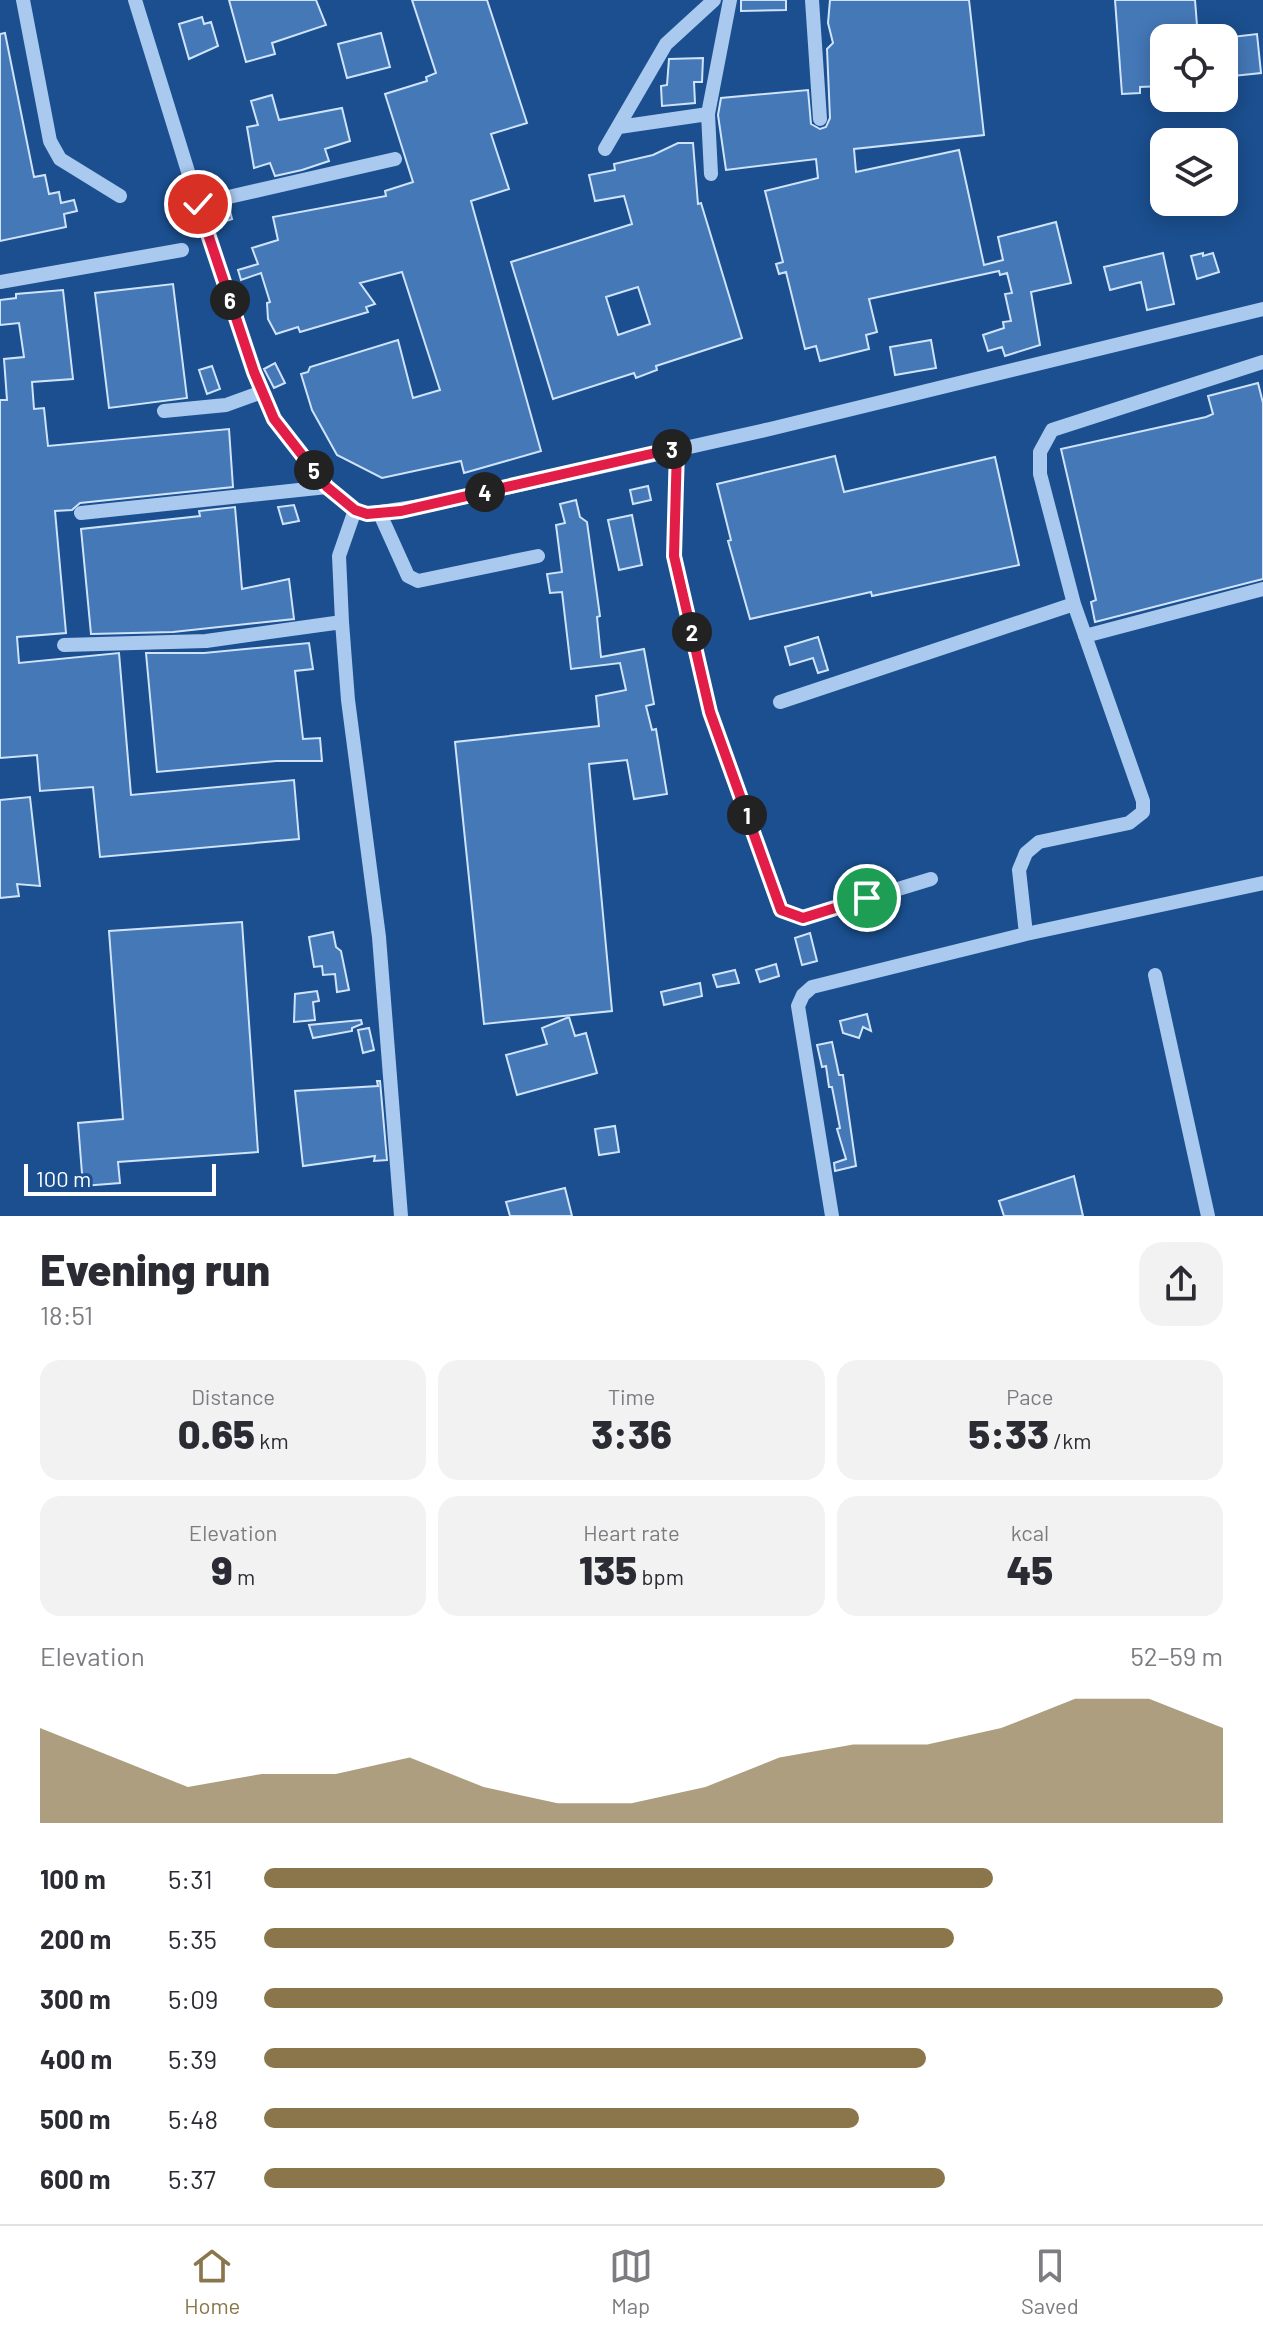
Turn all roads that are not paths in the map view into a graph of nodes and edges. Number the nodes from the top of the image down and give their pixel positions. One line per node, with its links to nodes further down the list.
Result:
1 (23, 0): 12 (street)
2 (135, 0): 13 (street)
3 (714, 0): 8 (street)
4 (730, 0): 6 (street)
5 (812, 0): 7 (street)
6 (708, 114): 8 (street); 11 (street)
7 (820, 119)
8 (619, 127): 9 (street)
9 (605, 149)
10 (395, 159): 13 (street)
11 (711, 174)
12 (120, 196)
13 (198, 204): 18 (street)
14 (182, 250): 15 (street)
15 (0, 282)
16 (1263, 309): 20 (street)
17 (1263, 362): 27 (street)
18 (262, 392): 19 (street); 21 (street)
19 (164, 411)
20 (677, 448): 24 (street); 32 (street)
21 (327, 487): 22 (street); 23 (street)
22 (355, 510): 24 (street); 28 (street)
23 (81, 513)
24 (380, 514): 25 (street)
25 (538, 556)
26 (1263, 589): 29 (street)
27 (1074, 604): 29 (street); 31 (street)
28 (342, 622): 30 (street); 36 (street)
29 (1085, 636): 34 (street)
30 (64, 645)
31 (780, 702)
32 (931, 879)
33 (1263, 883): 34 (street)
34 (1026, 934): 37 (street)
35 (1155, 975): 38 (street)
36 (401, 1216)
37 (832, 1216)
38 (1208, 1216)

